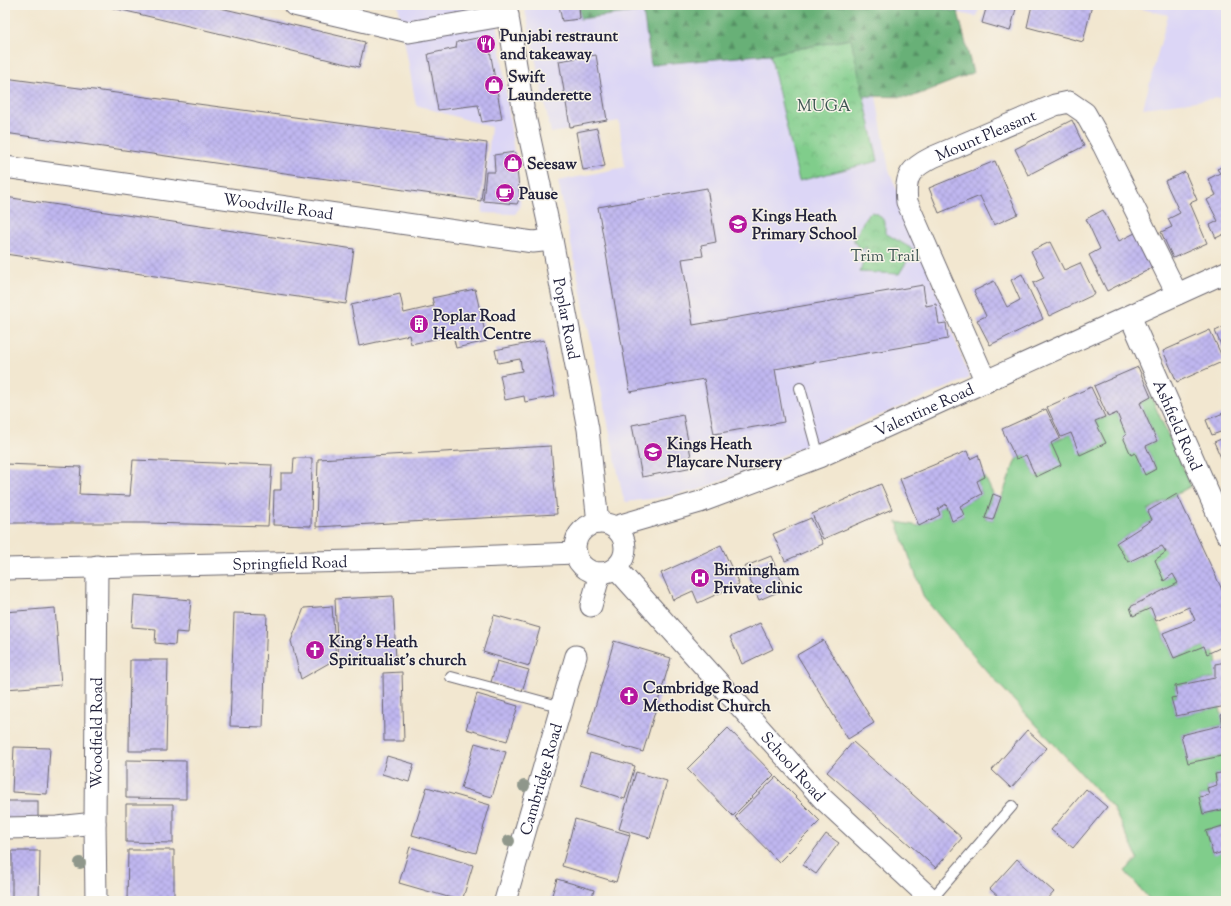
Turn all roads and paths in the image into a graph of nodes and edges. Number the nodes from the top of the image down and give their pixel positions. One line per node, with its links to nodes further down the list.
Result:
1 (294, 5): 2 (street)
2 (507, 10): 4 (street, Poplar Road)
3 (5, 167): 4 (street, Woodville Road)
4 (552, 240): 11 (street, Poplar Road)
5 (1226, 272): 6 (street, Valentine Road)
6 (1177, 294): 7 (street, Valentine Road); 8 (street, Mount Pleasant)
7 (1130, 316): 8 (street, Valentine Road); 12 (street, Ashfield Road)
8 (986, 382): 10 (street, Valentine Road)
9 (800, 388): 10 (lane)
10 (819, 457): 11 (street, Valentine Road)
11 (606, 525): 13 (street); 16 (street)
12 (1226, 533)
13 (576, 553): 14 (street, Springfield Road); 16 (street)
14 (97, 566): 15 (street, Springfield Road); 22 (street, Woodfield Road)
15 (5, 569)
16 (608, 571): 17 (street); 24 (street, School Road)
17 (591, 606)
18 (576, 656): 20 (street, Cambridge Road)
19 (451, 677): 20 (lane)
20 (562, 707): 26 (street, Cambridge Road)
21 (1012, 806): 24 (lane)
22 (95, 823): 23 (street); 25 (street, Woodfield Road)
23 (5, 828)
24 (932, 900)
25 (96, 901)
26 (505, 901)

